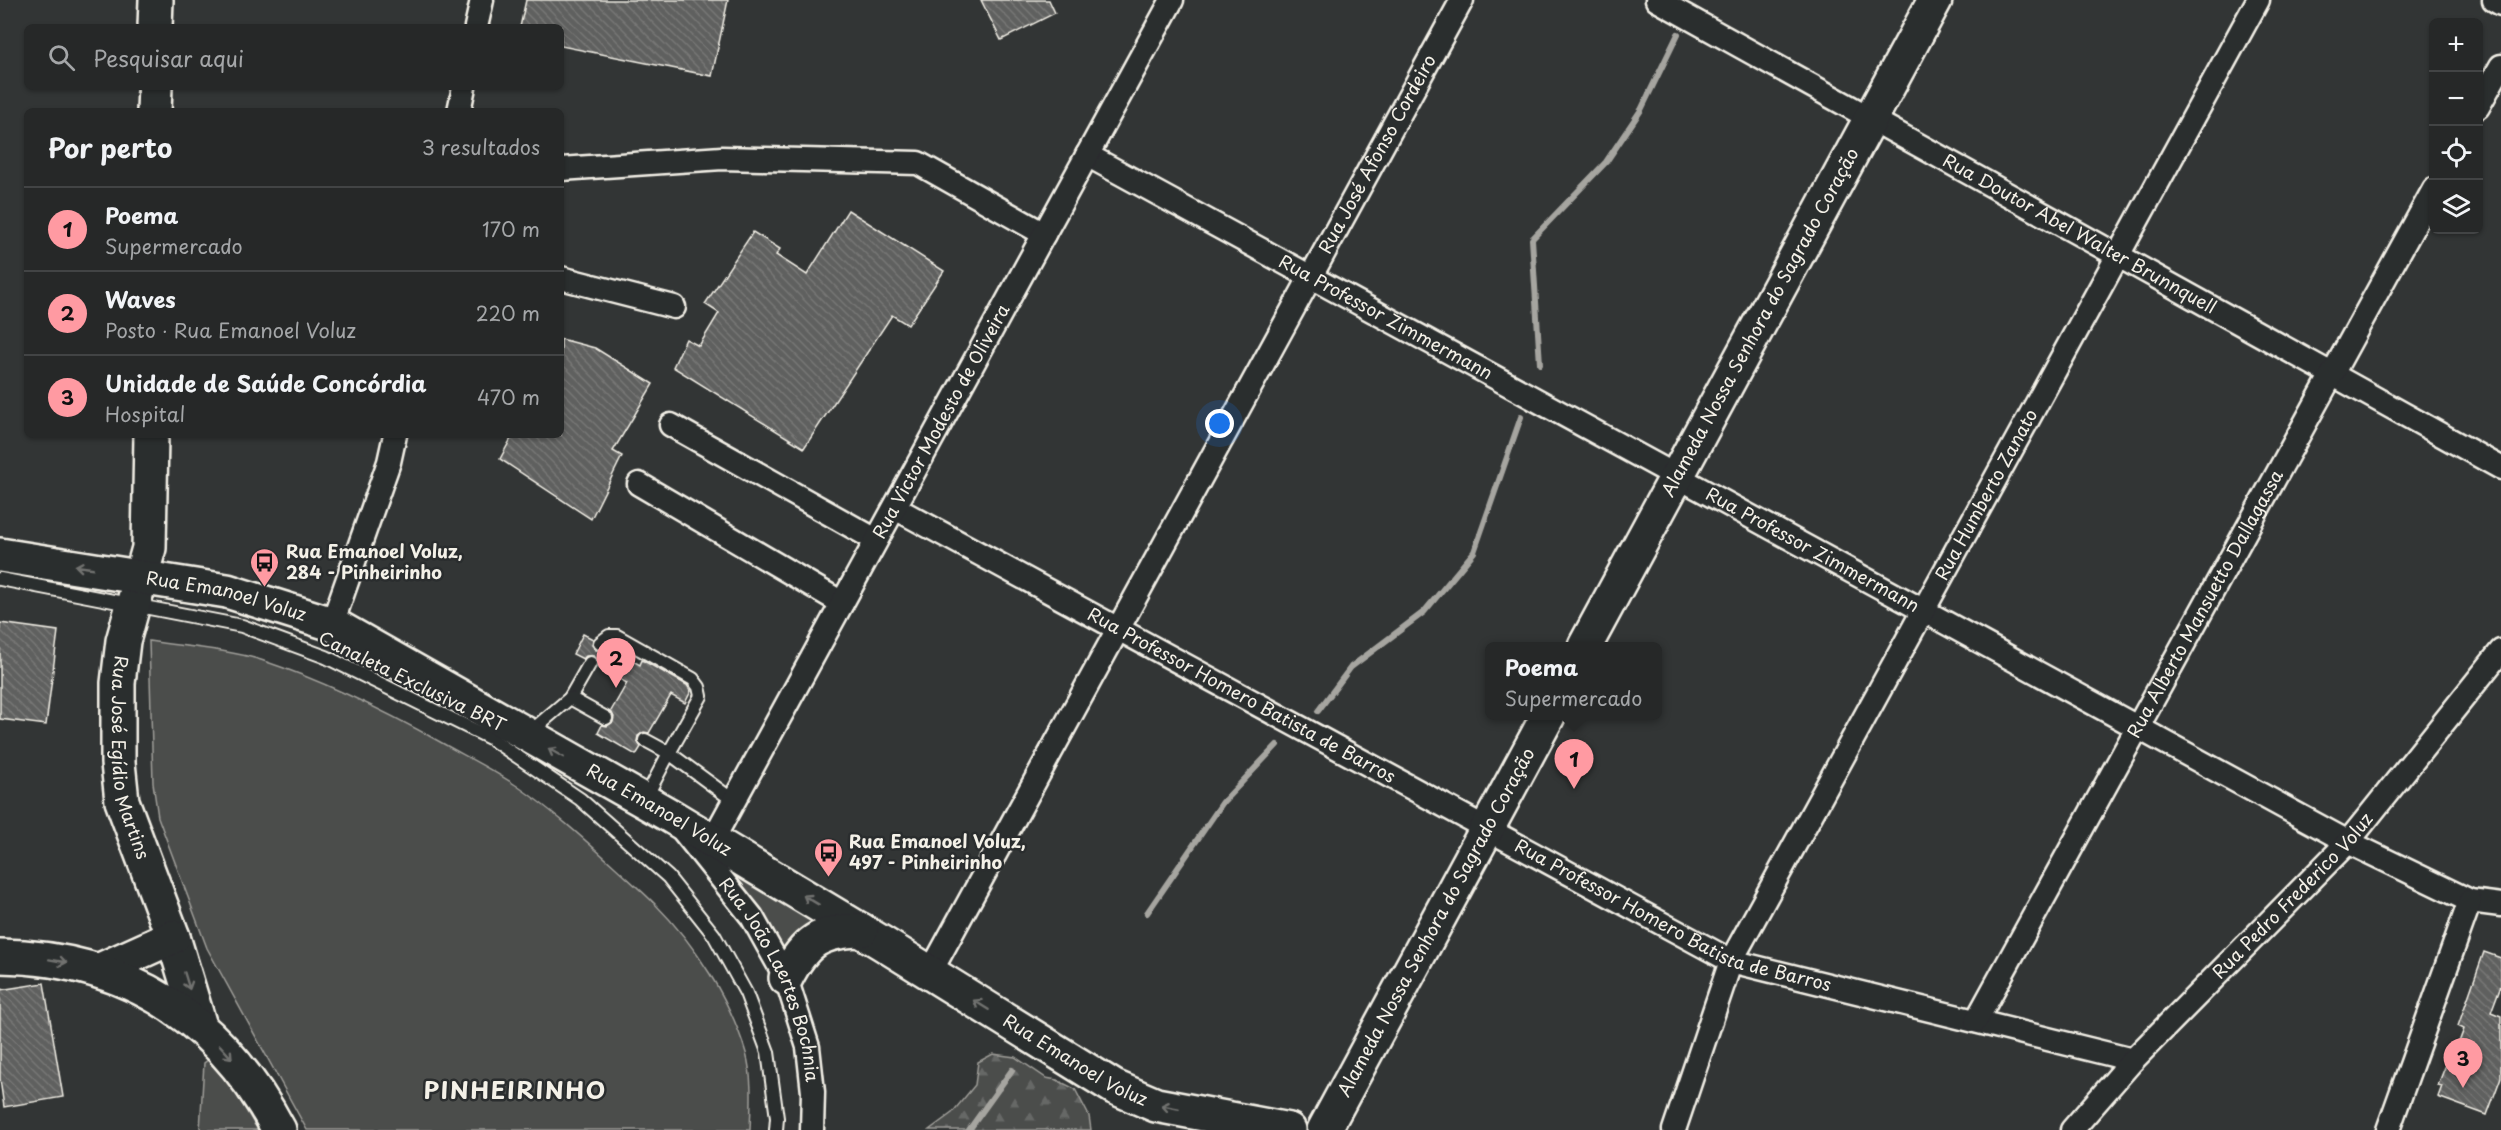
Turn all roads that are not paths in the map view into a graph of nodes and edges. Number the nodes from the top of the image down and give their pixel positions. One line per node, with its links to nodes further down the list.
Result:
1 (156, 0): 10 (main road)
2 (482, 0): 11 (street)
3 (1172, 0): 19 (street, Rua Victor Modesto de Oliveira)
4 (1462, 0): 24 (street, Rua José Afonso Cordeiro)
5 (1657, 0): 18 (street, Rua Doutor Abel Walter Brunnquell)
6 (1935, 0): 18 (main road, Alameda Nossa Senhora do Sagrado Coração)
7 (2258, 0): 23 (street, Rua Humberto Zanato)
8 (2494, 0): 9 (street)
9 (2501, 4)
10 (155, 24)
11 (477, 24)
12 (2501, 66): 15 (street)
13 (155, 90): 16 (main road)
14 (463, 90): 17 (street)
15 (2483, 97)
16 (154, 108)
17 (460, 108)
18 (1871, 119): 23 (street, Rua Doutor Abel Walter Brunnquell); 32 (main road, Alameda Nossa Senhora do Sagrado Coração)
19 (1087, 155): 22 (street, Rua Victor Modesto de Oliveira); 24 (street, Rua Professor Zimmermann)
20 (564, 169): 22 (street)
21 (2429, 196): 27 (street, Rua Alberto Mansuetto Dallagassa)
22 (1044, 234): 34 (street, Rua Victor Modesto de Oliveira)
23 (2118, 256): 27 (street, Rua Doutor Abel Walter Brunnquell); 40 (street, Rua Humberto Zanato)
24 (1310, 277): 32 (street, Rua Professor Zimmermann); 42 (street, Rua José Afonso Cordeiro)
25 (564, 279): 26 (street)
26 (674, 307)
27 (2332, 374): 31 (street, Rua Doutor Abel Walter Brunnquell); 50 (street, Rua Alberto Mansuetto Dallagassa)
28 (671, 425): 35 (street)
29 (151, 438): 38 (main road, Rua José Egídio Martins)
30 (394, 438): 41 (street)
31 (2501, 468)
32 (1677, 477): 40 (street, Rua Professor Zimmermann); 43 (main road, Alameda Nossa Senhora do Sagrado Coração)
33 (639, 484): 39 (street)
34 (894, 507): 35 (street, Rua Victor Modesto de Oliveira); 42 (street, Rua Professor Homero Batista de Barros)
35 (876, 540): 39 (street, Rua Victor Modesto de Oliveira)
36 (0, 555): 38 (main road, Rua Emanoel Voluz, one-way to 36)
37 (0, 579): 38 (lane, Canaleta Exclusiva BRT)
38 (138, 590): 41 (main road, Rua Emanoel Voluz); 62 (main road, Rua José Egídio Martins); 72 (lane, Canaleta Exclusiva BRT)
39 (842, 603): 54 (street, Rua Victor Modesto de Oliveira)
40 (1923, 611): 50 (street, Rua Professor Zimmermann); 64 (street, Rua Humberto Zanato)
41 (332, 624): 51 (main road, Rua Emanoel Voluz)
42 (1118, 629): 56 (street, Rua Professor Homero Batista de Barros); 66 (street, Rua José Afonso Cordeiro)
43 (1587, 642)
44 (600, 643): 53 (lane)
45 (2501, 651): 58 (street, Rua Pedro Frederico Voluz)
46 (590, 663): 47 (lane)
47 (570, 698): 48 (lane); 51 (lane)
48 (606, 718)
49 (1546, 720): 56 (main road, Alameda Nossa Senhora do Sagrado Coração)
50 (2138, 728): 58 (street, Rua Professor Zimmermann); 68 (street, Rua Alberto Mansuetto Dallagassa)
51 (525, 735): 55 (main road, Rua Emanoel Voluz, one-way to 51)
52 (645, 740): 53 (lane)
53 (669, 753): 54 (lane); 55 (lane)
54 (734, 801): 57 (street, Rua Victor Modesto de Oliveira)
55 (656, 809): 57 (main road, Rua Emanoel Voluz); 67 (street, Rua João Laertes Bochnia)
56 (1487, 829): 64 (street, Rua Professor Homero Batista de Barros); 75 (main road, Alameda Nossa Senhora do Sagrado Coração)
57 (712, 841): 61 (main road, Rua Emanoel Voluz, one-way to 57)
58 (2348, 842): 59 (street, Rua Professor Zimmermann); 70 (street, Rua Pedro Frederico Voluz)
59 (2470, 901): 60 (street, Rua Professor Zimmermann); 78 (street)
60 (2501, 905)
61 (861, 930): 66 (main road, Rua Emanoel Voluz); 67 (main road)
62 (173, 937): 65 (main road); 69 (main road, Rua José Egídio Martins, one-way to 69)
63 (0, 956): 65 (main road, one-way to 65)
64 (1731, 961): 68 (street, Rua Professor Homero Batista de Barros); 76 (street, Rua Humberto Zanato)
65 (100, 970): 69 (main road)
66 (930, 972): 74 (main road, Rua Emanoel Voluz, one-way to 66)
67 (786, 978): 73 (street, Rua João Laertes Bochnia)
68 (1976, 1021): 70 (street, Rua Professor Homero Batista de Barros)
69 (200, 1026): 71 (main road, one-way to 71)
70 (2133, 1060): 77 (street, Rua Pedro Frederico Voluz)
71 (279, 1130)
72 (776, 1130)
73 (812, 1130)
74 (1289, 1130)
75 (1324, 1130)
76 (1674, 1130)
77 (2072, 1130)
78 (2388, 1130)

